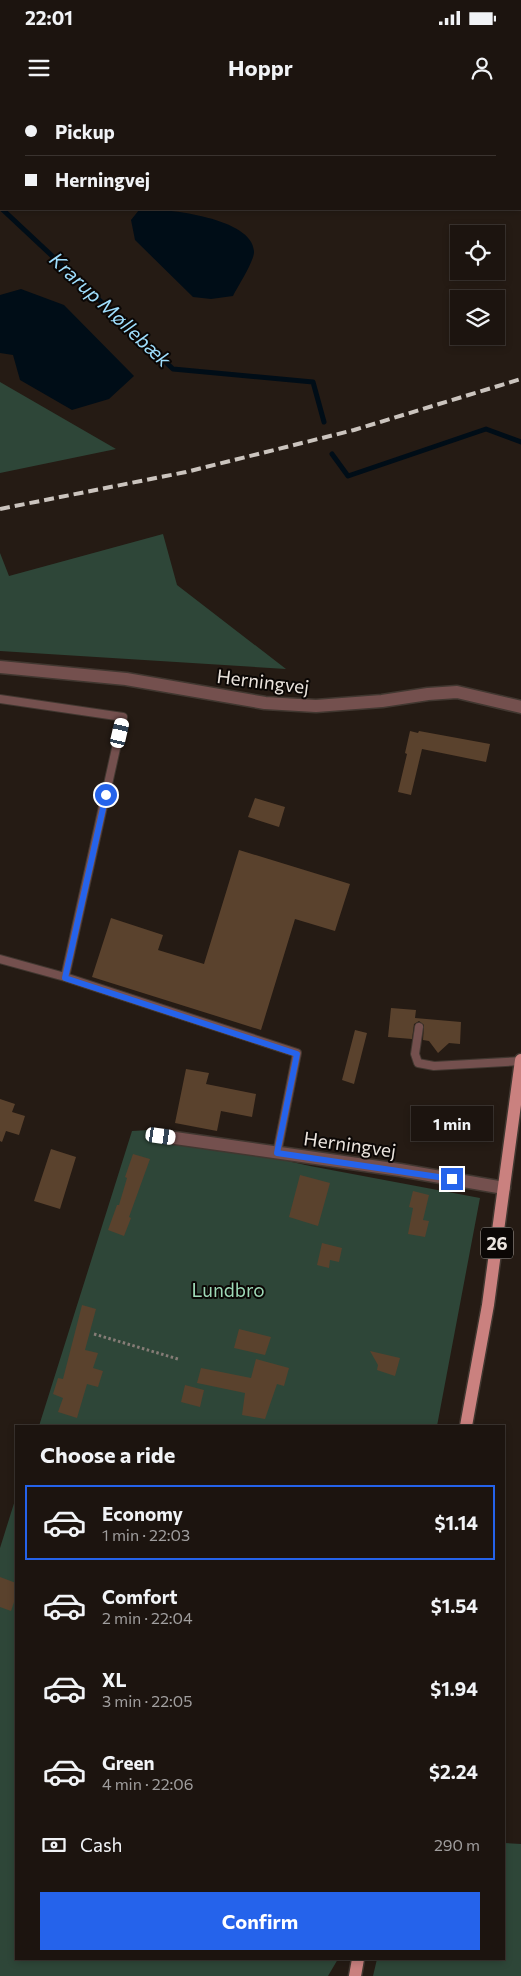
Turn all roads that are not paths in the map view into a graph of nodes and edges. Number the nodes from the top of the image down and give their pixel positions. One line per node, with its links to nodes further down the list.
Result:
1 (0, 667): 3 (street, Herningvej)
2 (0, 699): 5 (lane)
3 (521, 707)
4 (0, 959): 5 (lane)
5 (65, 978): 9 (lane)
6 (419, 1027): 7 (lane)
7 (521, 1060): 10 (main road, 26)
8 (161, 1136): 9 (street, Herningvej)
9 (277, 1153): 10 (street, Herningvej)
10 (504, 1188): 11 (main road, 26)
11 (466, 1425)
12 (358, 1960): 13 (main road)
13 (355, 1976)

